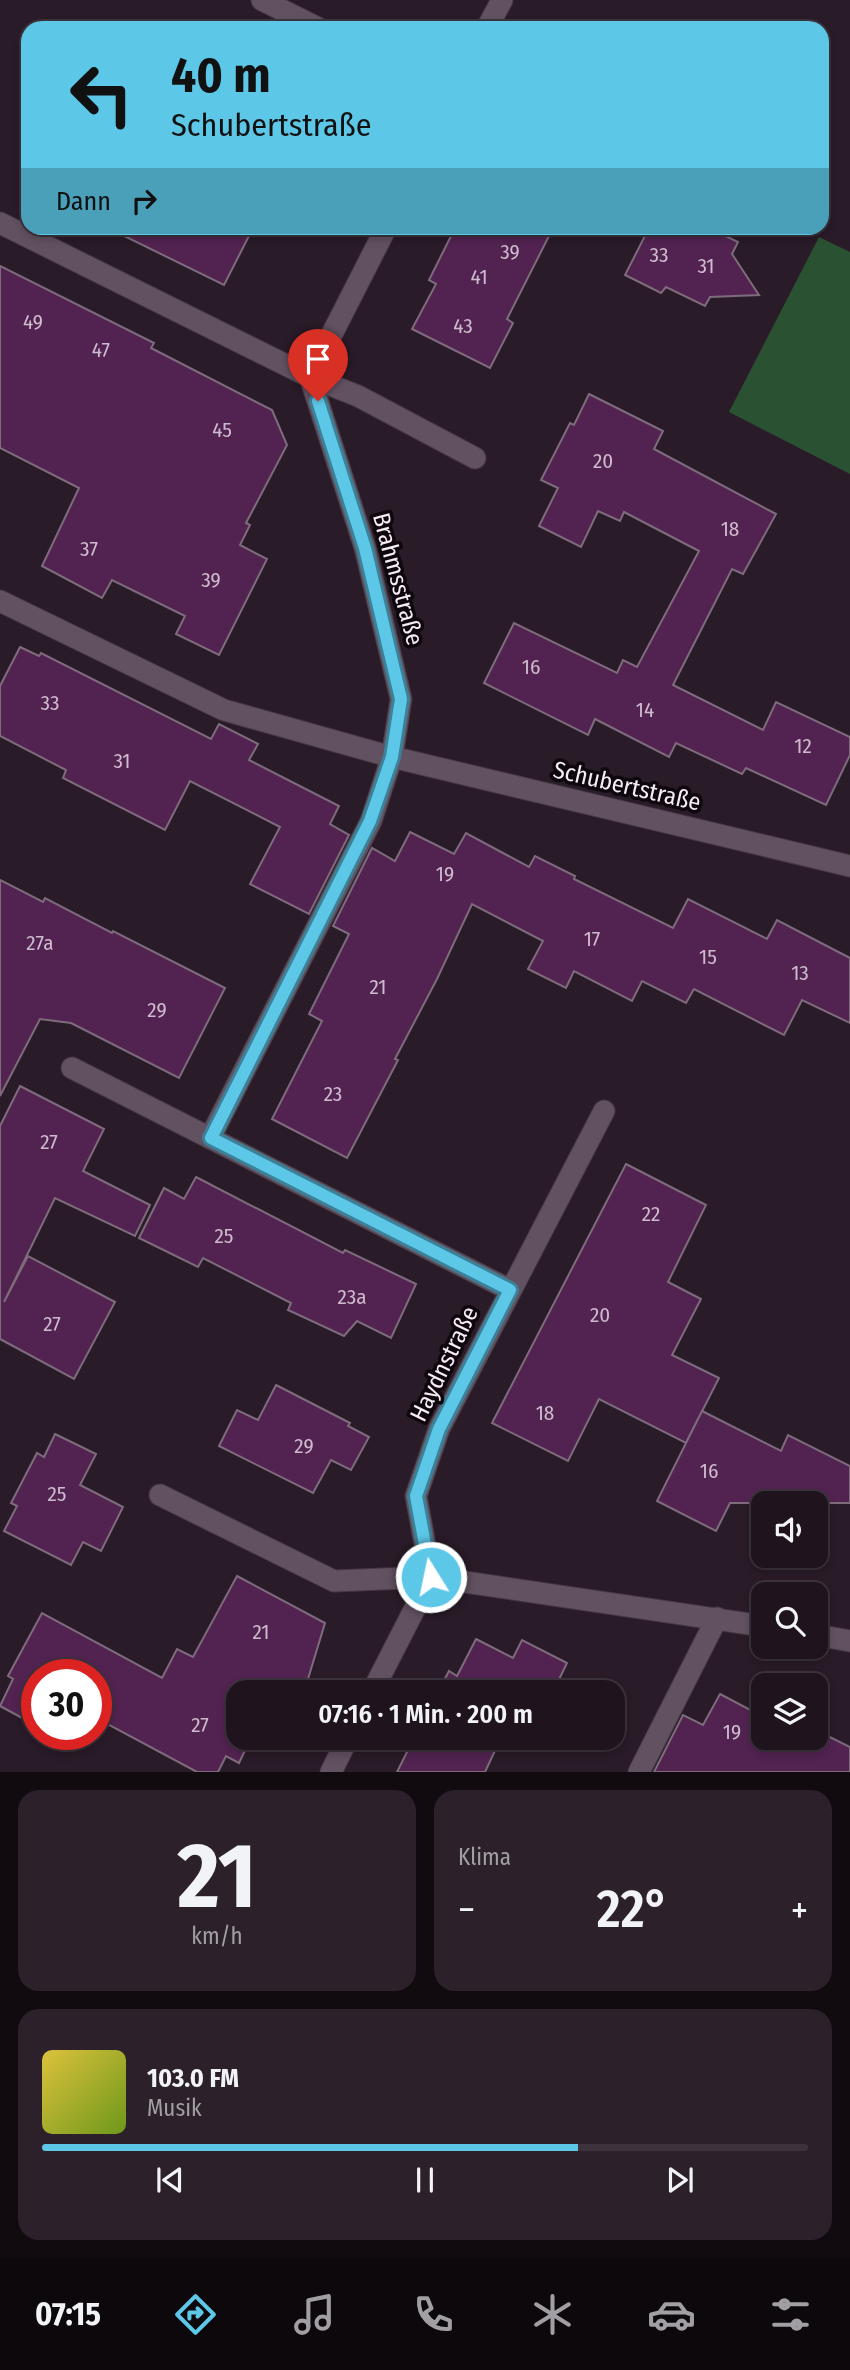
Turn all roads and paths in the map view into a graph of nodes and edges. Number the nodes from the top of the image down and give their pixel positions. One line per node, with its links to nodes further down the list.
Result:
1 (262, 0): 3 (street)
2 (502, 0): 4 (street)
3 (304, 21)
4 (491, 21)
5 (0, 223): 6 (street)
6 (21, 233)
7 (24, 235): 9 (street)
8 (382, 235): 9 (street)
9 (310, 377): 10 (street); 12 (street, Brahmsstraße)
10 (475, 458)
11 (0, 601): 12 (street, Schubertstraße)
12 (392, 757): 13 (street, Schubertstraße); 16 (street)
13 (850, 866)
14 (72, 1068): 16 (street)
15 (604, 1111): 17 (street, Haydnstraße)
16 (211, 1138): 17 (street)
17 (510, 1290): 19 (street, Haydnstraße)
18 (160, 1495): 19 (street)
19 (431, 1577): 20 (street); 24 (street)
20 (717, 1618): 21 (street); 27 (street)
21 (751, 1624)
22 (828, 1637): 23 (street)
23 (850, 1641)
24 (378, 1680)
25 (342, 1750): 26 (street)
26 (331, 1772)
27 (639, 1772)

